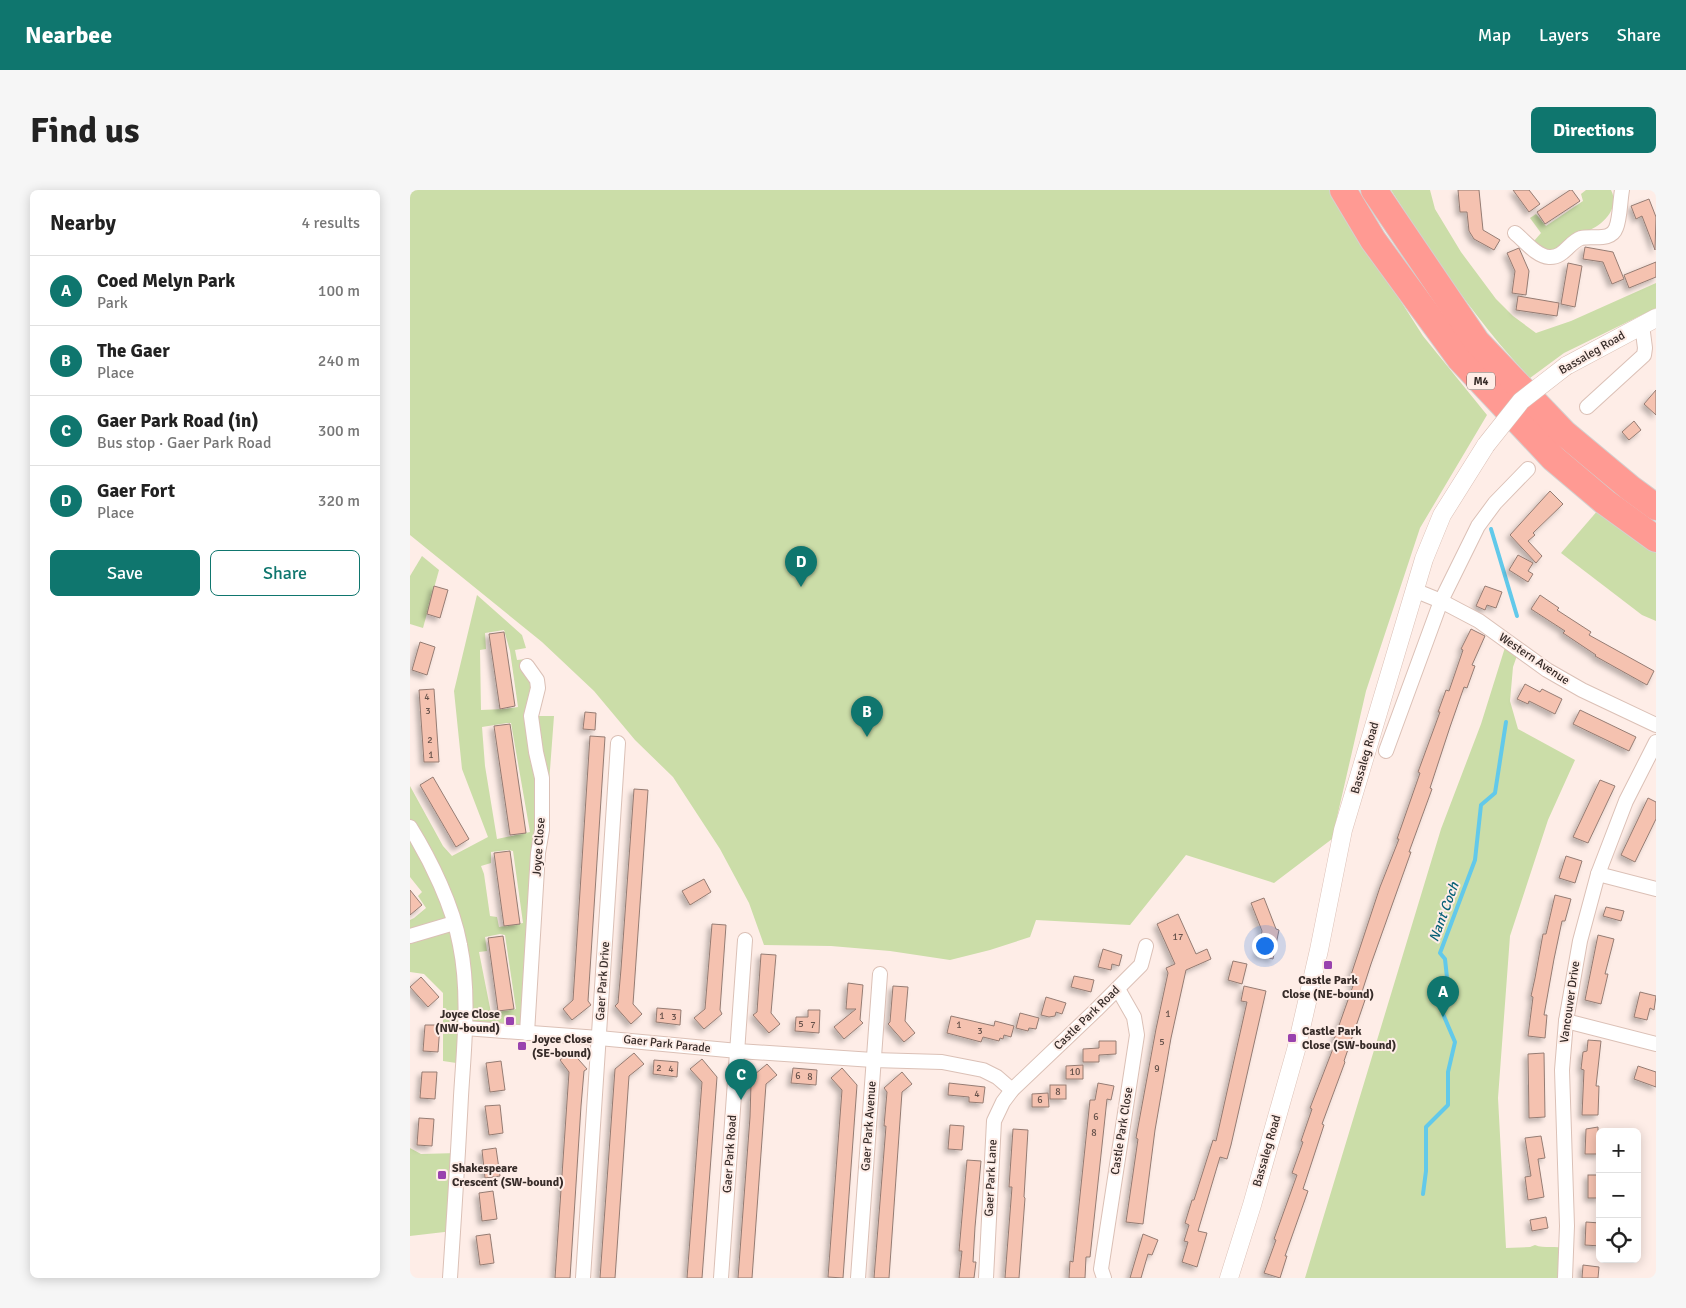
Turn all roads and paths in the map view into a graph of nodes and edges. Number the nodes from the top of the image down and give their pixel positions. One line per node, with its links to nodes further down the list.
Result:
1 (1343, 190): 9 (highway, M4)
2 (1374, 190): 8 (highway, M4)
3 (1622, 190): 4 (street)
4 (1515, 233)
5 (1649, 322): 6 (street, Bassaleg Road); 10 (street, Bassaleg Road, bridge)
6 (1587, 407)
7 (1528, 469): 11 (street, Bassaleg Road)
8 (1656, 507)
9 (1656, 539)
10 (1414, 590): 11 (street, Western Avenue); 40 (street, Bassaleg Road)
11 (1441, 601): 13 (street, Western Avenue); 16 (street, Bassaleg Road)
12 (527, 666): 28 (street, Joyce Close)
13 (1656, 725)
14 (1656, 742): 18 (street, Vancouver Drive)
15 (618, 743): 29 (street, Gaer Park Drive)
16 (1386, 751)
17 (410, 827): 20 (street)
18 (1598, 874): 19 (street); 26 (street, Vancouver Drive)
19 (1656, 889)
20 (454, 923): 21 (street); 27 (street)
21 (410, 936)
22 (745, 940): 31 (street, Gaer Park Road)
23 (1146, 946): 25 (street, Castle Park Road)
24 (880, 974): 32 (street, Gaer Park Avenue)
25 (1118, 989): 33 (street, Castle Park Road); 39 (street, Castle Park Close)
26 (1566, 1021): 30 (street); 41 (street, Vancouver Drive)
27 (466, 1028): 28 (street, Gaer Park Parade); 34 (street)
28 (527, 1033): 29 (street, Gaer Park Parade)
29 (599, 1038): 31 (street, Gaer Park Parade); 35 (street, Gaer Park Drive)
30 (1656, 1044)
31 (738, 1051): 32 (street, Gaer Park Parade); 36 (street, Gaer Park Road)
32 (873, 1060): 33 (street, Gaer Park Parade); 37 (street, Gaer Park Avenue)
33 (1015, 1087): 38 (street, Gaer Park Lane)
34 (450, 1278)
35 (583, 1278)
36 (721, 1278)
37 (858, 1278)
38 (986, 1278)
39 (1104, 1278)
40 (1229, 1278)
41 (1564, 1278)

